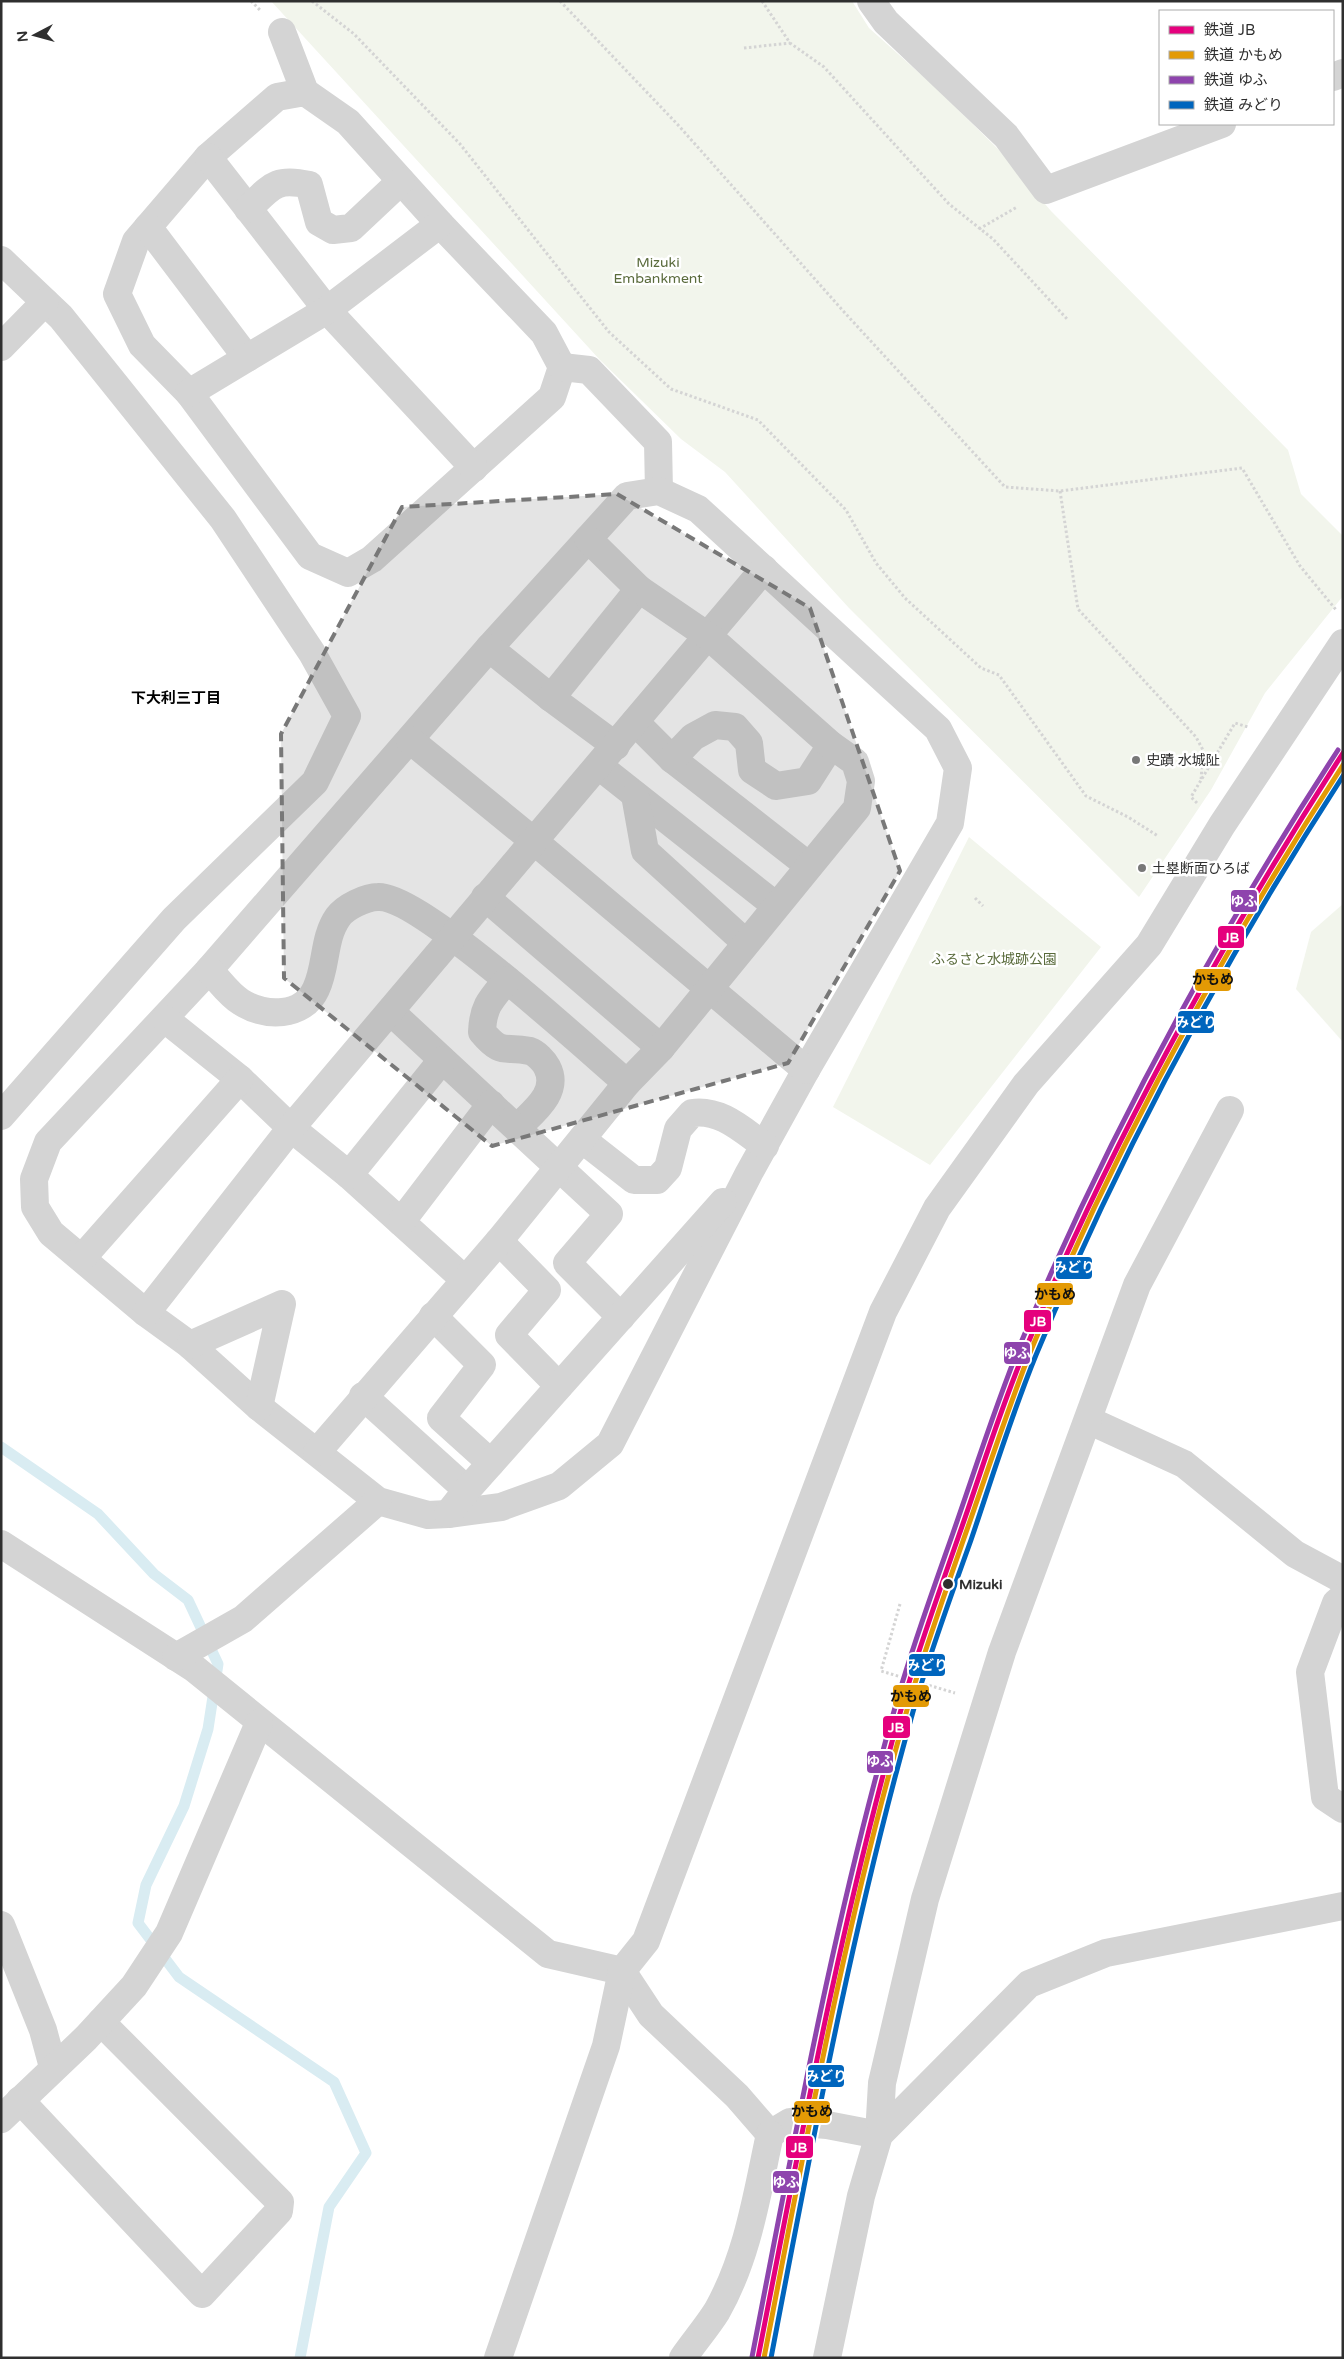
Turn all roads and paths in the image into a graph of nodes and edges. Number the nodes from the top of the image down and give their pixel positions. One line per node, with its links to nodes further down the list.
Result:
1 (312, 1): 43 (path)
2 (560, 1): 27 (path)
3 (762, 1): 6 (path)
4 (871, 1): 12 (street)
5 (282, 32): 8 (street)
6 (790, 43): 7 (path); 16 (path)
7 (744, 48)
8 (305, 92): 10 (street); 11 (street)
9 (1219, 125): 12 (street)
10 (208, 157): 13 (street); 15 (street)
11 (401, 181): 13 (street); 14 (street)
12 (1046, 190): 16 (path)
13 (248, 208): 19 (street)
14 (440, 224): 19 (street); 23 (street)
15 (148, 228): 22 (street); 24 (street)
16 (979, 229): 20 (path)
17 (1, 260): 18 (street)
18 (45, 302): 21 (street); 63 (street)
19 (328, 310): 22 (street); 25 (street)
20 (1068, 320)
21 (1, 347)
22 (247, 358): 24 (street)
23 (562, 368): 25 (street); 26 (street)
24 (189, 393): 25 (street)
25 (474, 468)
26 (659, 491): 28 (street); 29 (street)
27 (1060, 491): 31 (path); 41 (path)
28 (588, 539): 30 (street); 34 (street)
29 (764, 569): 32 (street); 59 (street)
30 (639, 589): 32 (street); 35 (street)
31 (1343, 618)
32 (708, 636): 36 (street); 38 (street)
33 (1343, 643): 100 (street)
34 (489, 648): 35 (street); 37 (street)
35 (551, 698): 39 (street)
36 (635, 722): 39 (street); 40 (street)
37 (410, 740): 44 (street); 52 (street)
38 (831, 745): 40 (street); 45 (street)
39 (607, 756): 42 (street); 44 (street)
40 (672, 759): 45 (street)
41 (1201, 781)
42 (635, 795): 48 (street); 51 (street)
43 (1158, 836)
44 (535, 842): 46 (street); 54 (street)
45 (809, 866): 48 (street)
46 (485, 897): 50 (street); 57 (street)
47 (974, 898): 49 (path)
48 (775, 905): 51 (street)
49 (983, 906)
50 (453, 936): 52 (street); 53 (street); 55 (street)
51 (746, 943): 54 (street)
52 (209, 970): 56 (street)
53 (507, 980): 61 (street); 66 (street)
54 (709, 988): 57 (street); 59 (street)
55 (391, 1012): 58 (street); 65 (street)
56 (165, 1019): 60 (street); 74 (street)
57 (660, 1048): 61 (street)
58 (442, 1060): 62 (street); 71 (street)
59 (806, 1070): 68 (street)
60 (240, 1079): 65 (street); 74 (street)
61 (627, 1083): 67 (street)
62 (492, 1104): 66 (street); 72 (street)
63 (5, 1105)
64 (1230, 1110): 83 (street)
65 (291, 1128): 71 (street); 76 (street)
66 (517, 1128): 69 (street)
67 (583, 1140): 68 (street); 69 (street)
68 (765, 1146): 70 (street)
69 (557, 1167): 73 (street); 78 (street)
70 (749, 1173): 78 (street); 88 (street)
71 (349, 1175): 72 (street)
72 (401, 1222): 75 (street)
73 (499, 1241): 75 (street); 80 (street)
74 (82, 1258): 76 (street)
75 (465, 1280): 77 (street)
76 (146, 1313): 79 (street)
77 (433, 1316): 81 (street); 85 (street)
78 (621, 1317): 80 (street)
79 (190, 1346): 82 (street); 82 (street)
80 (559, 1386): 85 (street)
81 (363, 1396): 84 (street); 86 (street)
82 (259, 1407): 84 (street)
83 (1088, 1420): 90 (street); 106 (street)
84 (317, 1452): 87 (street)
85 (491, 1463): 86 (street)
86 (466, 1490): 88 (street)
87 (378, 1501): 88 (street); 93 (street)
88 (448, 1514)
89 (1, 1544): 93 (street)
90 (1343, 1580)
91 (1343, 1597): 96 (street)
92 (900, 1604): 94 (path)
93 (185, 1663): 95 (street)
94 (961, 1695)
95 (253, 1718): 100 (street); 101 (street)
96 (1343, 1809)
97 (1343, 1906): 106 (street)
98 (1, 1926): 99 (street)
99 (9, 1967): 102 (street)
100 (622, 1971): 105 (street); 107 (street)
101 (101, 2022): 102 (street); 103 (street)
102 (53, 2067): 103 (street)
103 (20, 2100): 104 (street)
104 (1, 2119)
105 (770, 2134): 106 (street); 108 (street)
106 (879, 2135): 109 (street)
107 (498, 2358)
108 (683, 2358)
109 (827, 2358)

